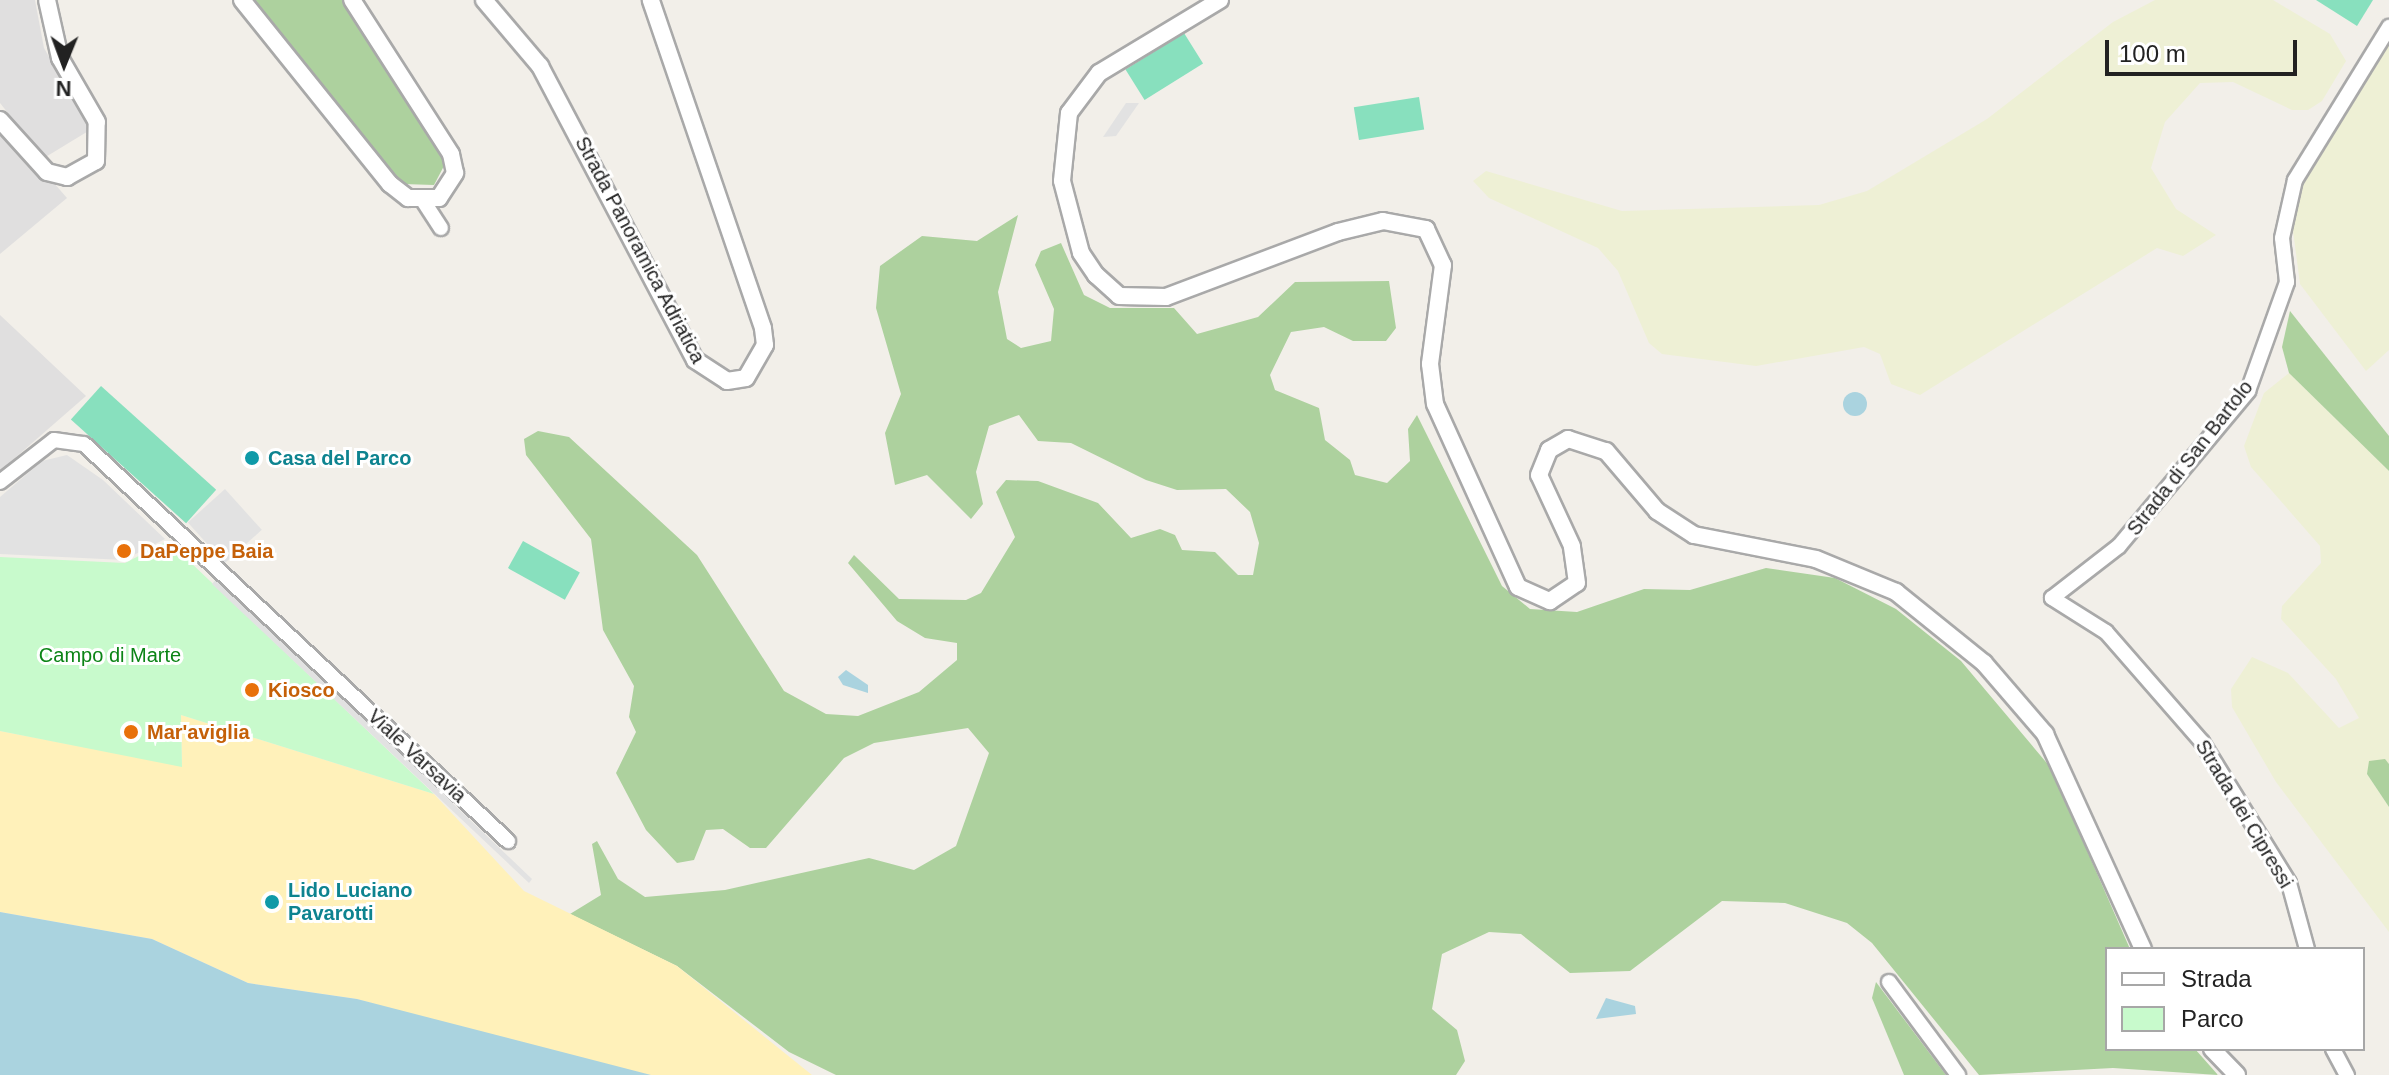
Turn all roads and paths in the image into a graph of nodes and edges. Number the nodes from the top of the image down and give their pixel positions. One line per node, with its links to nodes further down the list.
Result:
1 (47, 0): 8 (street)
2 (242, 0): 9 (street)
3 (352, 0): 9 (street)
4 (484, 0): 5 (street, Strada Panoramica Adriatica)
5 (651, 0)
6 (1220, 0): 14 (street)
7 (2389, 27): 12 (street, Strada di San Bartolo)
8 (0, 120)
9 (424, 202): 10 (street)
10 (441, 228)
11 (0, 482): 13 (street, Viale Varsavia)
12 (2052, 598): 15 (street, Strada dei Cipressi)
13 (508, 841)
14 (2142, 947)
15 (2306, 947)
16 (1889, 982): 19 (street)
17 (2214, 1051): 20 (street)
18 (2334, 1051): 21 (street)
19 (1958, 1075)
20 (2237, 1075)
21 (2347, 1075)

